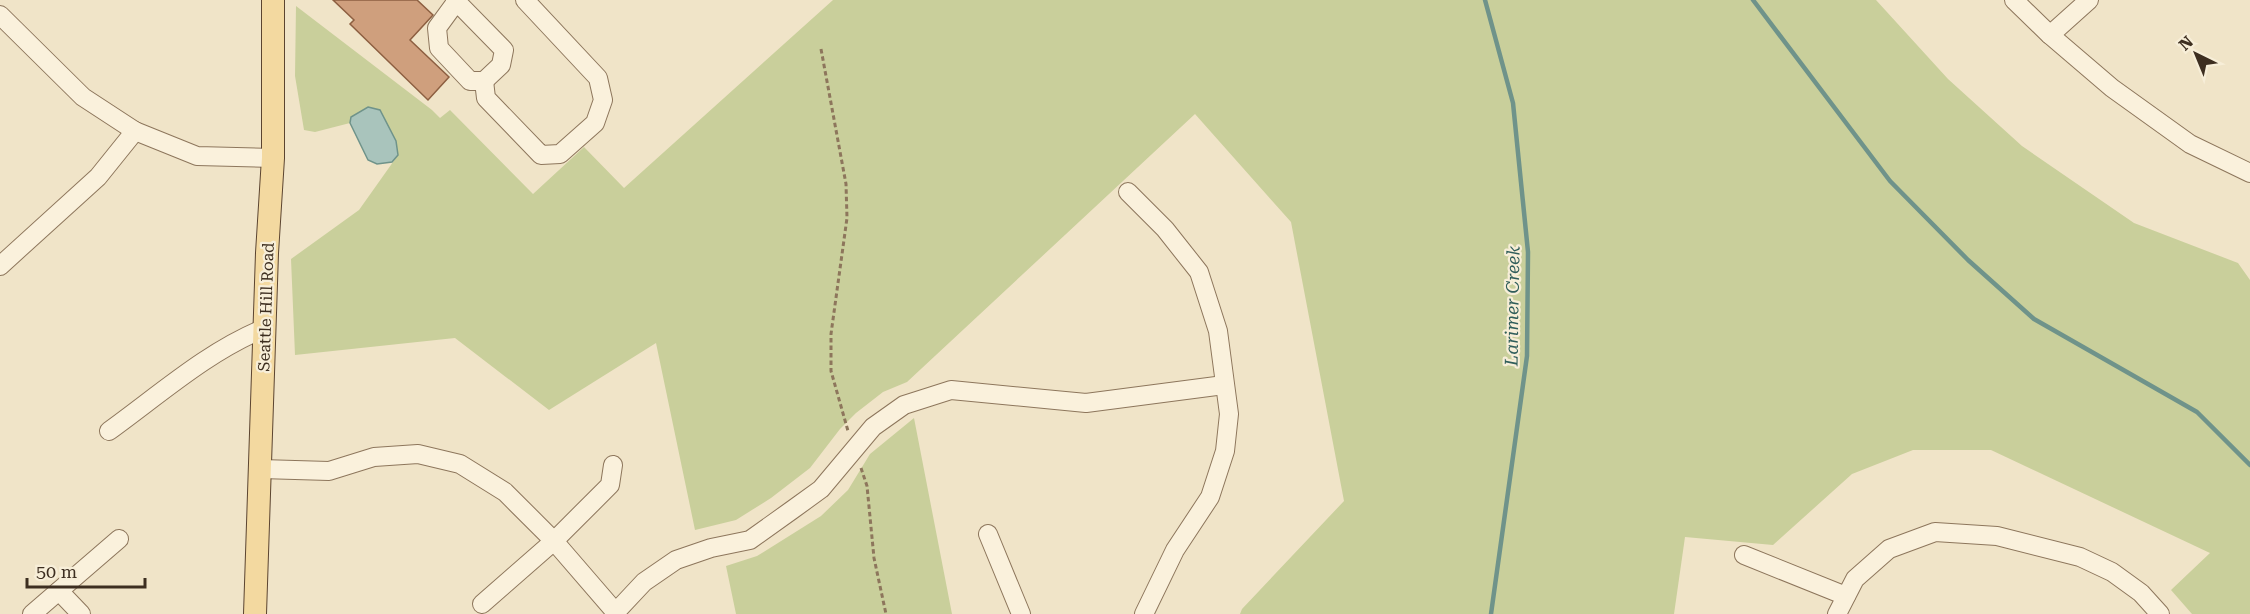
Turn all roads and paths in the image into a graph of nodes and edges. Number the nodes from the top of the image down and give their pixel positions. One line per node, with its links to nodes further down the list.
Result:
1 (273, 0): 12 (main road, Seattle Hill Road)
2 (525, 0): 10 (street)
3 (2014, 0): 7 (street)
4 (2089, 0): 7 (street)
5 (455, 1): 10 (street); 10 (street)
6 (0, 15): 8 (street)
7 (2050, 35): 13 (street)
8 (7, 36): 11 (street)
9 (820, 49): 19 (path)
10 (484, 81)
11 (135, 131): 12 (street); 15 (street)
12 (273, 158): 16 (main road, Seattle Hill Road)
13 (2250, 173)
14 (1128, 192): 17 (street)
15 (0, 266)
16 (265, 328): 18 (street); 21 (main road, Seattle Hill Road)
17 (1224, 385): 19 (street); 35 (street)
18 (109, 431)
19 (854, 450): 29 (street); 33 (path)
20 (613, 465): 24 (street)
21 (261, 469): 24 (street); 32 (main road, Seattle Hill Road)
22 (988, 534): 34 (street)
23 (119, 539): 26 (street)
24 (554, 541): 28 (street); 29 (street)
25 (1744, 555): 27 (street)
26 (59, 591): 30 (street); 31 (street)
27 (1846, 596): 36 (street); 37 (street)
28 (482, 604)
29 (616, 613)
30 (32, 614)
31 (81, 614)
32 (255, 614)
33 (886, 614)
34 (1021, 614)
35 (1144, 614)
36 (1837, 614)
37 (2160, 614)

